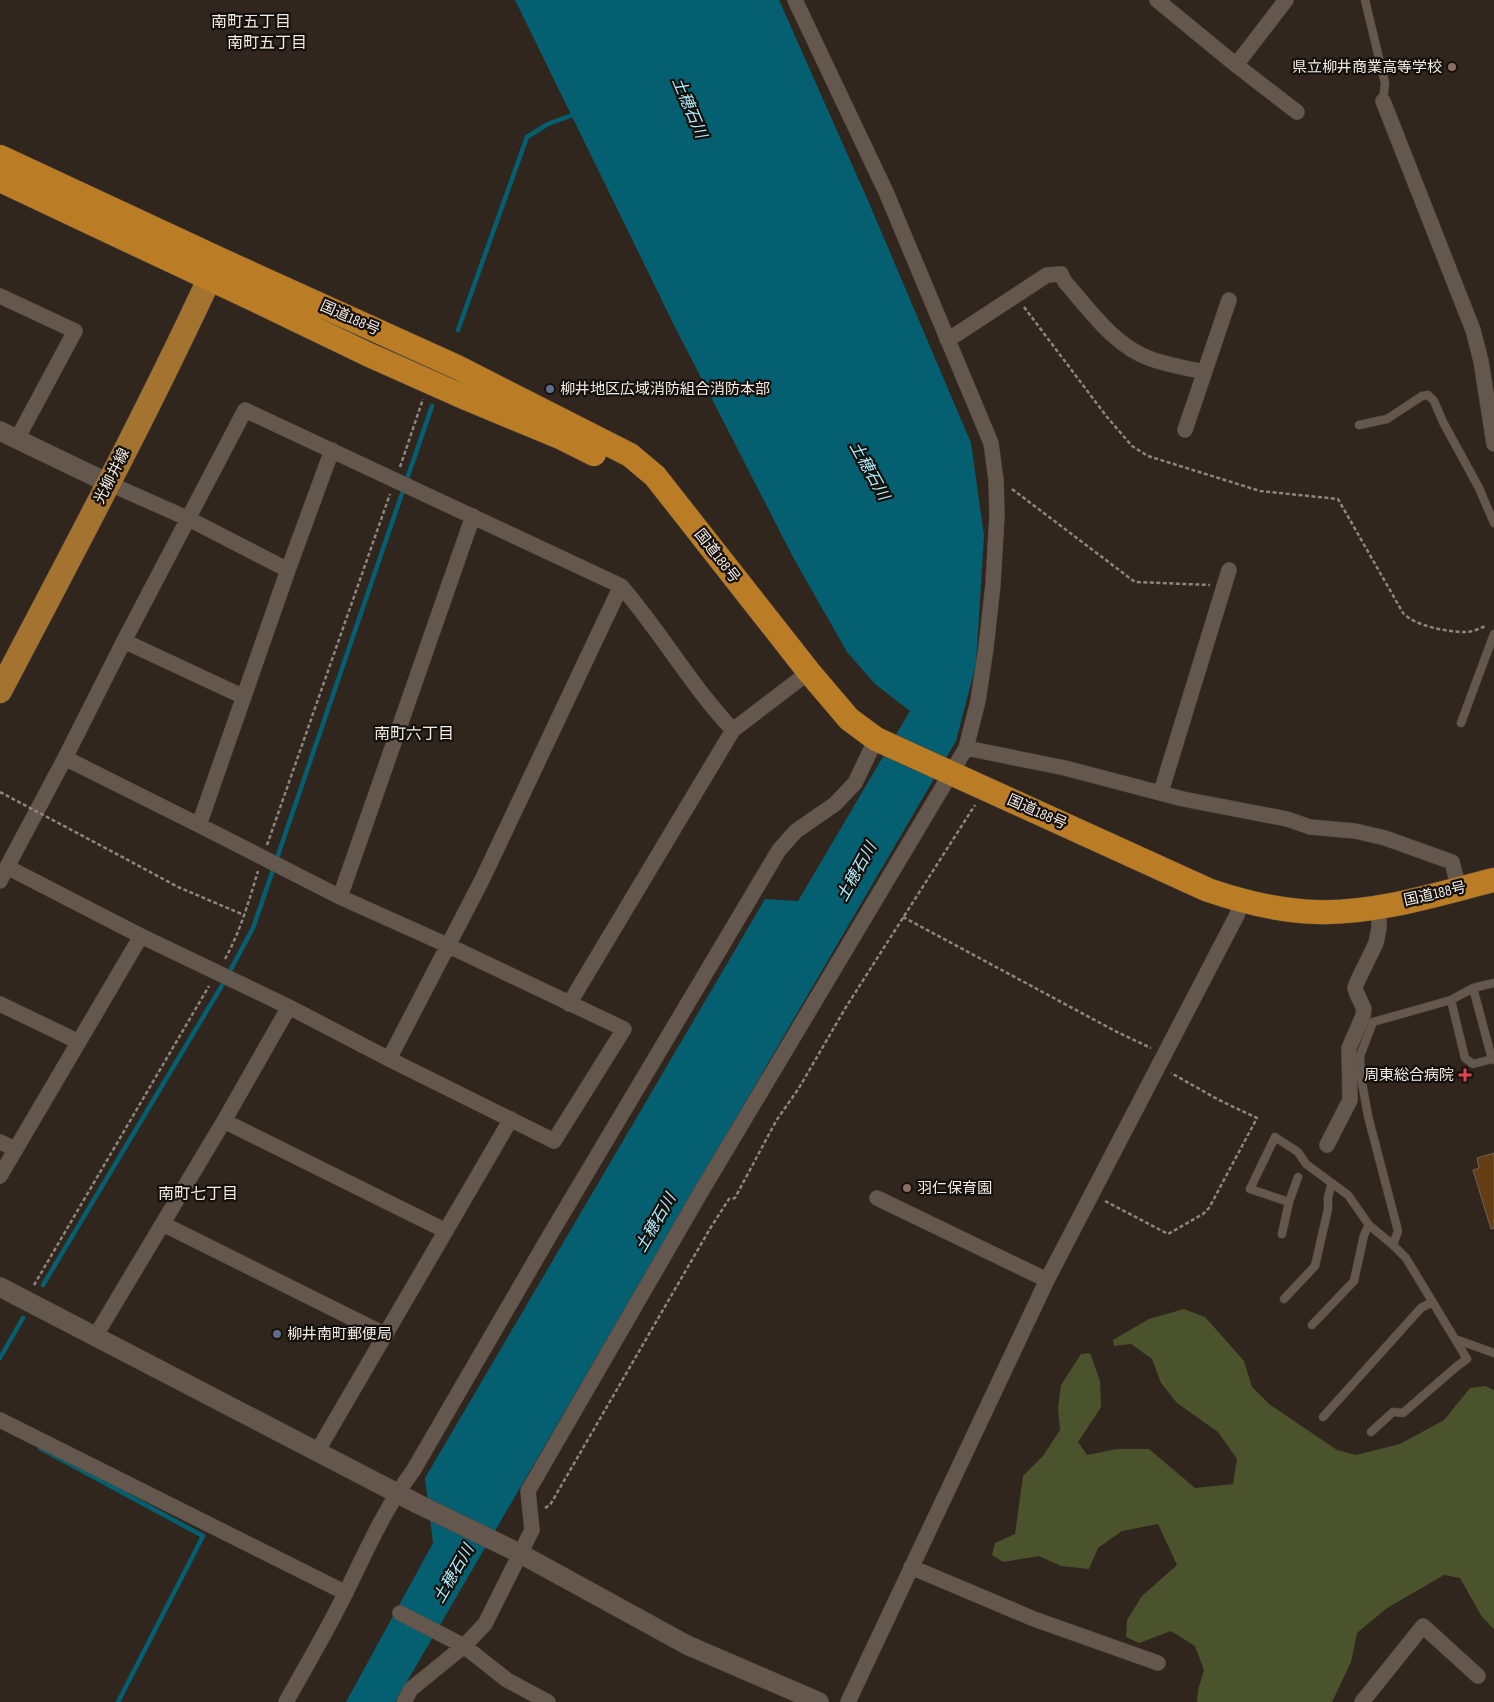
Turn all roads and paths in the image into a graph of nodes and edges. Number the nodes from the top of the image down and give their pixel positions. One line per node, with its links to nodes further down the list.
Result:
1 (795, 0): 14 (street)
2 (1157, 0): 5 (street)
3 (1286, 0): 5 (street)
4 (1365, 0): 6 (lane)
5 (1236, 65): 7 (street)
6 (1383, 101): 19 (street)
7 (1297, 112)
8 (0, 157): 10 (highway, 国道188号)
9 (0, 180): 10 (highway, 国道188号)
10 (214, 269): 22 (main road, 光柳井線); 33 (highway, 国道188号)
11 (0, 296): 18 (street)
12 (1017, 296): 14 (street); 15 (street); 30 (path)
13 (1228, 300): 15 (street)
14 (947, 339): 21 (street)
15 (1204, 372): 17 (street)
16 (1359, 425): 25 (lane)
17 (1185, 430)
18 (8, 435): 22 (street)
19 (1494, 444)
20 (332, 450): 23 (street); 24 (street); 26 (street)
21 (996, 480): 28 (path); 39 (street)
22 (108, 484): 24 (street); 34 (main road, 光柳井線)
23 (473, 516): 29 (street); 49 (street)
24 (189, 519): 26 (street); 32 (street)
25 (1494, 523)
26 (288, 570): 35 (street)
27 (1229, 570): 28 (street)
28 (1224, 585): 43 (street)
29 (621, 586): 37 (street); 55 (street)
30 (1487, 625)
31 (1494, 634): 36 (lane)
32 (124, 641): 35 (street); 40 (street)
33 (809, 672): 37 (street); 38 (highway, 国道188号)
34 (0, 691)
35 (244, 697): 45 (street)
36 (1461, 723)
37 (733, 730): 60 (street)
38 (880, 741): 41 (highway, 国道188号); 95 (street)
39 (966, 748): 41 (street); 43 (street)
40 (65, 758): 45 (street); 46 (street)
41 (948, 773): 50 (highway, 国道188号); 96 (street)
42 (0, 792): 52 (path, bridge)
43 (1161, 792): 48 (street)
44 (966, 819): 53 (path)
45 (199, 825): 49 (street)
46 (3, 874): 54 (street)
47 (1494, 880): 48 (highway, 国道188号)
48 (1458, 889): 51 (highway, 国道188号)
49 (340, 897): 55 (street)
50 (1240, 901): 51 (highway, 国道188号); 65 (street)
51 (1379, 907): 69 (street)
52 (244, 915)
53 (903, 917): 65 (path); 96 (path)
54 (141, 936): 61 (street); 62 (street)
55 (447, 945): 60 (street); 63 (street)
56 (1494, 983): 57 (lane)
57 (1473, 988): 58 (lane); 64 (lane)
58 (1451, 1000): 64 (lane); 81 (lane)
59 (0, 1004): 62 (street)
60 (569, 1004): 66 (street)
61 (289, 1007): 63 (street); 67 (street)
62 (79, 1042): 70 (street)
63 (388, 1059): 66 (street)
64 (1493, 1059)
65 (1162, 1060): 74 (street); 74 (path)
66 (511, 1119): 79 (street)
67 (224, 1121): 77 (street); 79 (street)
68 (0, 1142): 70 (street)
69 (1327, 1145)
70 (15, 1149): 71 (street)
71 (0, 1176)
72 (1298, 1177): 76 (lane)
73 (1332, 1183): 76 (lane); 78 (lane); 84 (lane)
74 (1092, 1194): 82 (street)
75 (877, 1198): 82 (street)
76 (1289, 1202): 80 (lane)
77 (163, 1224): 87 (street); 88 (street)
78 (1369, 1225): 81 (lane); 86 (lane)
79 (446, 1231): 88 (street)
80 (1282, 1234)
81 (1393, 1245): 85 (lane)
82 (1047, 1280): 98 (street)
83 (0, 1287): 87 (street)
84 (1284, 1299)
85 (1432, 1302): 89 (lane); 91 (lane)
86 (1312, 1326)
87 (96, 1335): 94 (street)
88 (386, 1335): 94 (street)
89 (1455, 1339): 90 (lane); 93 (lane)
90 (1493, 1352)
91 (1323, 1417)
92 (0, 1420): 99 (street)
93 (1372, 1432)
94 (318, 1450): 95 (street)
95 (397, 1492): 97 (street); 99 (street)
96 (531, 1518): 97 (street)
97 (521, 1554): 101 (street); 107 (street)
98 (911, 1567): 102 (street); 108 (street)
99 (346, 1593): 104 (street)
100 (400, 1613): 101 (street)
101 (464, 1646): 105 (street); 106 (street)
102 (1158, 1663)
103 (1478, 1676): 109 (street)
104 (286, 1702)
105 (404, 1702)
106 (548, 1702)
107 (819, 1702)
108 (848, 1702)
109 (1362, 1702)

